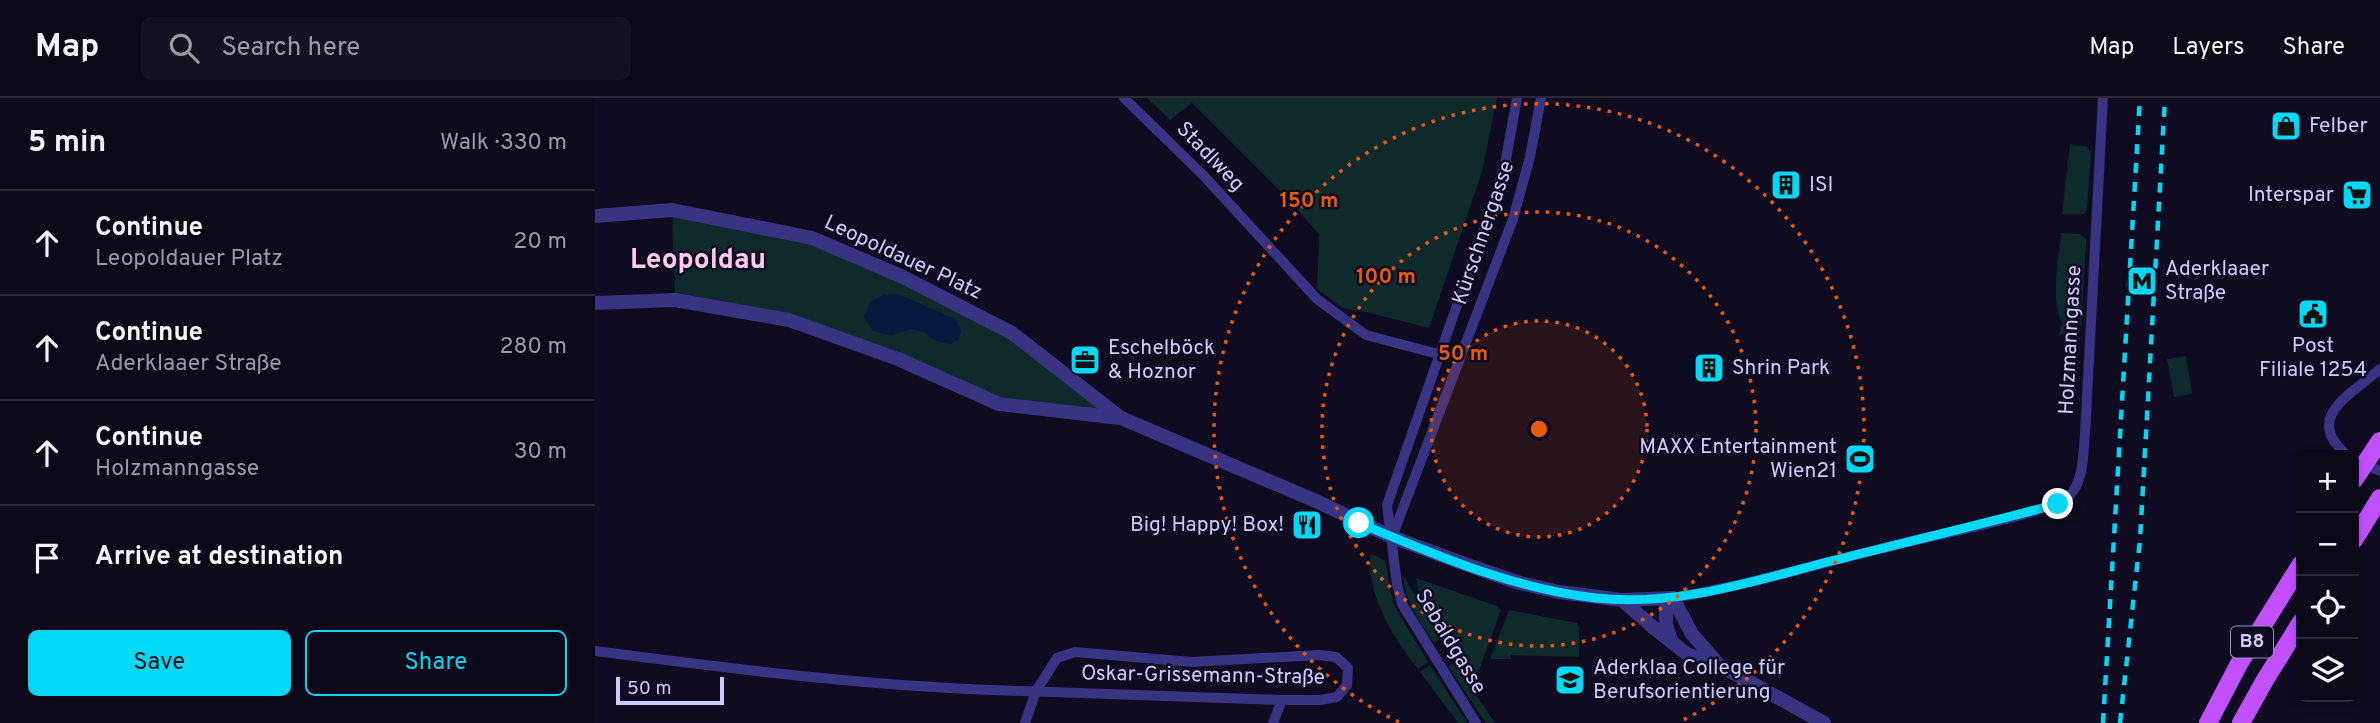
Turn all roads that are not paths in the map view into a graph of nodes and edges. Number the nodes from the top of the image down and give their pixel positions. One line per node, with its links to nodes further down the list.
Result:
1 (1124, 98): 7 (street, Stadlweg)
2 (1517, 98): 7 (street, Kürschnergasse)
3 (1541, 98): 15 (street, Kürschnergasse)
4 (2103, 98): 17 (street, Holzmanngasse)
5 (595, 216): 9 (street, Leopoldauer Platz)
6 (595, 303): 9 (street, Leopoldauer Platz)
7 (1438, 355): 15 (street, Kürschnergasse)
8 (2380, 369): 11 (street)
9 (1121, 418): 15 (street, Leopoldauer Platz)
10 (2380, 441): 12 (main road)
11 (2342, 450)
12 (2363, 469)
13 (2380, 498): 14 (main road)
14 (2359, 532)
15 (1392, 537): 18 (street); 27 (street, Sebaldgasse)
16 (2296, 572): 29 (main road, B8)
17 (1669, 599): 18 (street); 20 (street); 22 (street)
18 (1622, 600): 20 (street)
19 (2296, 630): 30 (main road, B8)
20 (1671, 640): 22 (street)
21 (595, 650): 23 (street, Oskar-Grissemann-Straße)
22 (1719, 665): 28 (street)
23 (1036, 691): 24 (street, Oskar-Grissemann-Straße); 24 (street, Oskar-Grissemann-Straße); 25 (street)
24 (1282, 700): 26 (street)
25 (1025, 723)
26 (1273, 723)
27 (1476, 723)
28 (1824, 723)
29 (2208, 723)
30 (2241, 723)

